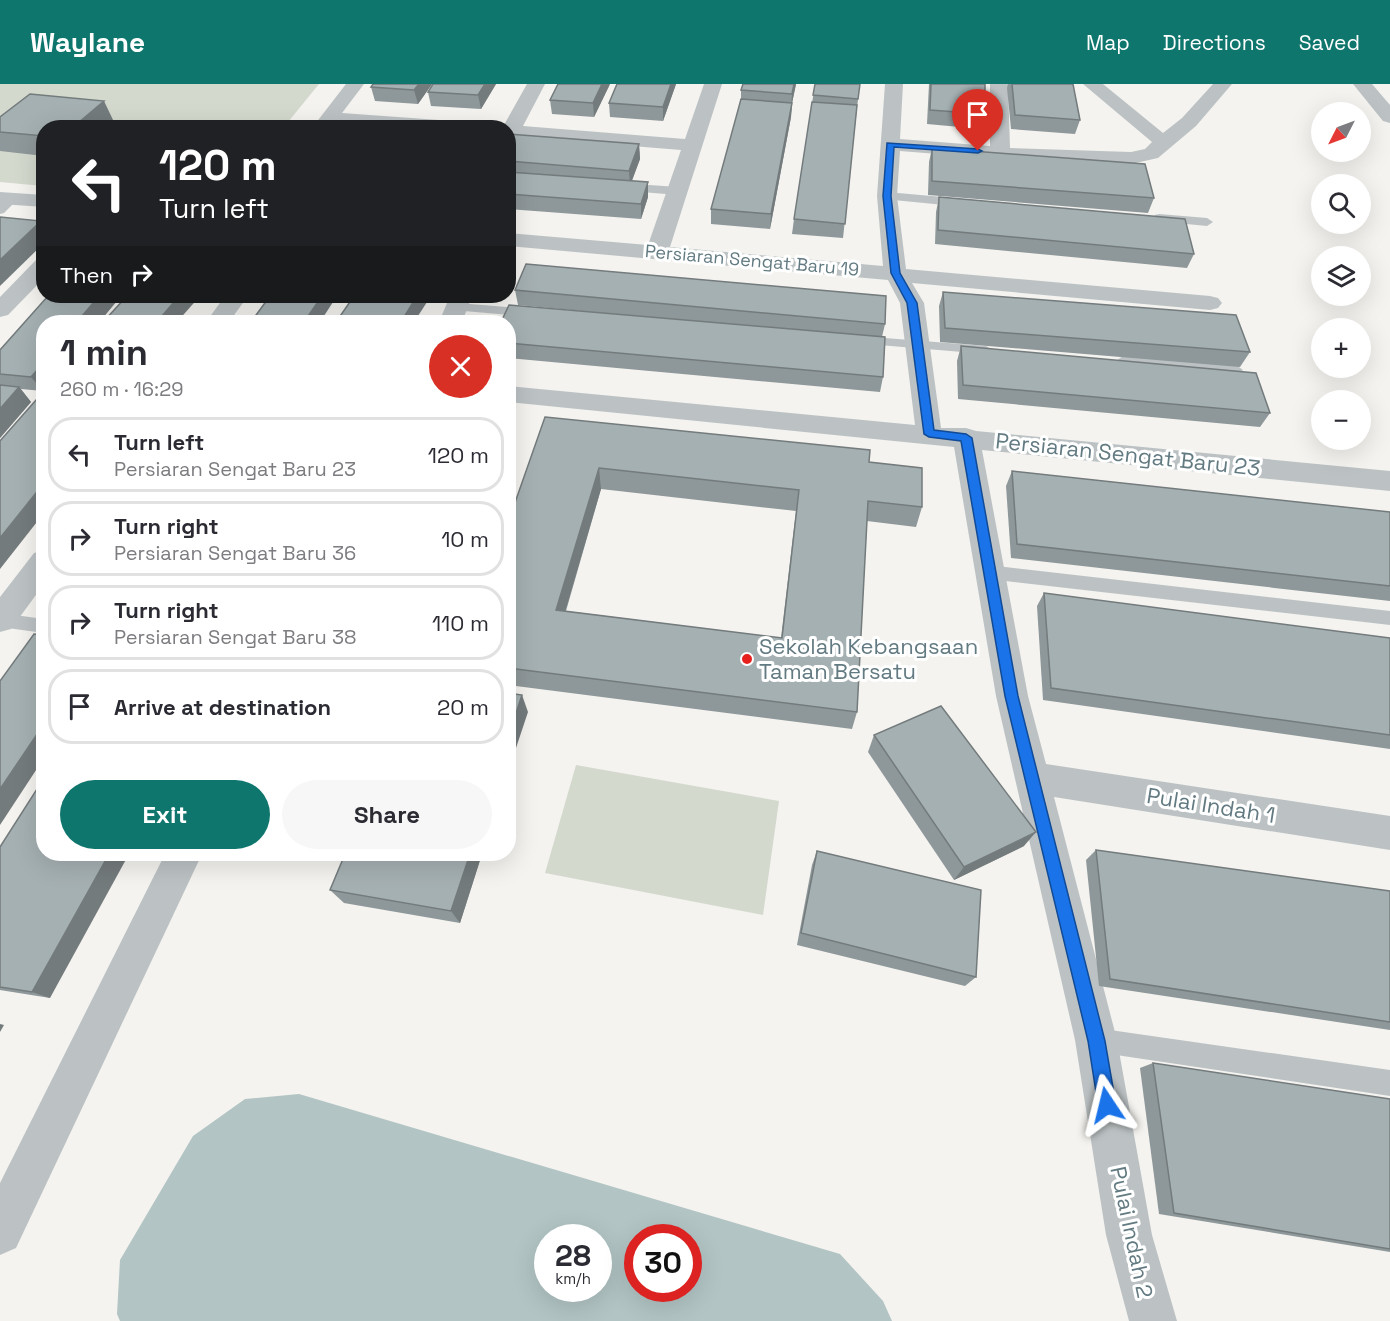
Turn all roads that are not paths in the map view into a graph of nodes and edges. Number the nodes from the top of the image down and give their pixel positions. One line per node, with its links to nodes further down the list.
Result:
1 (355, 84): 10 (street)
2 (536, 84): 11 (street)
3 (713, 84): 15 (street)
4 (894, 84): 14 (street)
5 (999, 84): 16 (street)
6 (1092, 84): 13 (street)
7 (1223, 84): 13 (street)
8 (1362, 84): 9 (street)
9 (1390, 117)
10 (327, 120)
11 (516, 120)
12 (516, 130): 15 (street)
13 (1163, 142): 16 (street)
14 (890, 144): 16 (street); 19 (street)
15 (694, 145): 18 (street)
16 (1000, 153)
17 (610, 186): 18 (lane)
18 (678, 191): 26 (street)
19 (887, 196): 22 (lane); 28 (street)
20 (36, 201): 21 (street)
21 (4, 202)
22 (982, 204)
23 (1148, 217): 24 (lane)
24 (1207, 222)
25 (516, 240): 26 (street, Persiaran Sengat Baru 19)
26 (657, 252): 28 (street, Persiaran Sengat Baru 19)
27 (36, 273): 31 (street)
28 (895, 273): 29 (street, Persiaran Sengat Baru 19); 34 (street)
29 (1210, 303)
30 (456, 308): 32 (lane)
31 (0, 310)
32 (551, 315)
33 (847, 339): 34 (lane)
34 (918, 345): 35 (lane); 39 (street)
35 (1001, 351)
36 (1107, 360): 37 (lane)
37 (1236, 370)
38 (516, 395): 39 (street, Persiaran Sengat Baru 23)
39 (929, 434): 40 (street, Persiaran Sengat Baru 23)
40 (966, 438): 41 (street, Persiaran Sengat Baru 23); 43 (street, Pulai Indah 2)
41 (1390, 481)
42 (36, 572): 45 (street)
43 (988, 572): 44 (lane); 47 (street, Pulai Indah 2)
44 (1390, 618)
45 (0, 620): 46 (lane)
46 (36, 625)
47 (1032, 778): 48 (street, Pulai Indah 1); 50 (street, Pulai Indah 2)
48 (1390, 833)
49 (181, 861): 52 (street)
50 (1096, 1041): 51 (lane); 53 (street, Pulai Indah 2)
51 (1390, 1083)
52 (0, 1232)
53 (1153, 1321)

